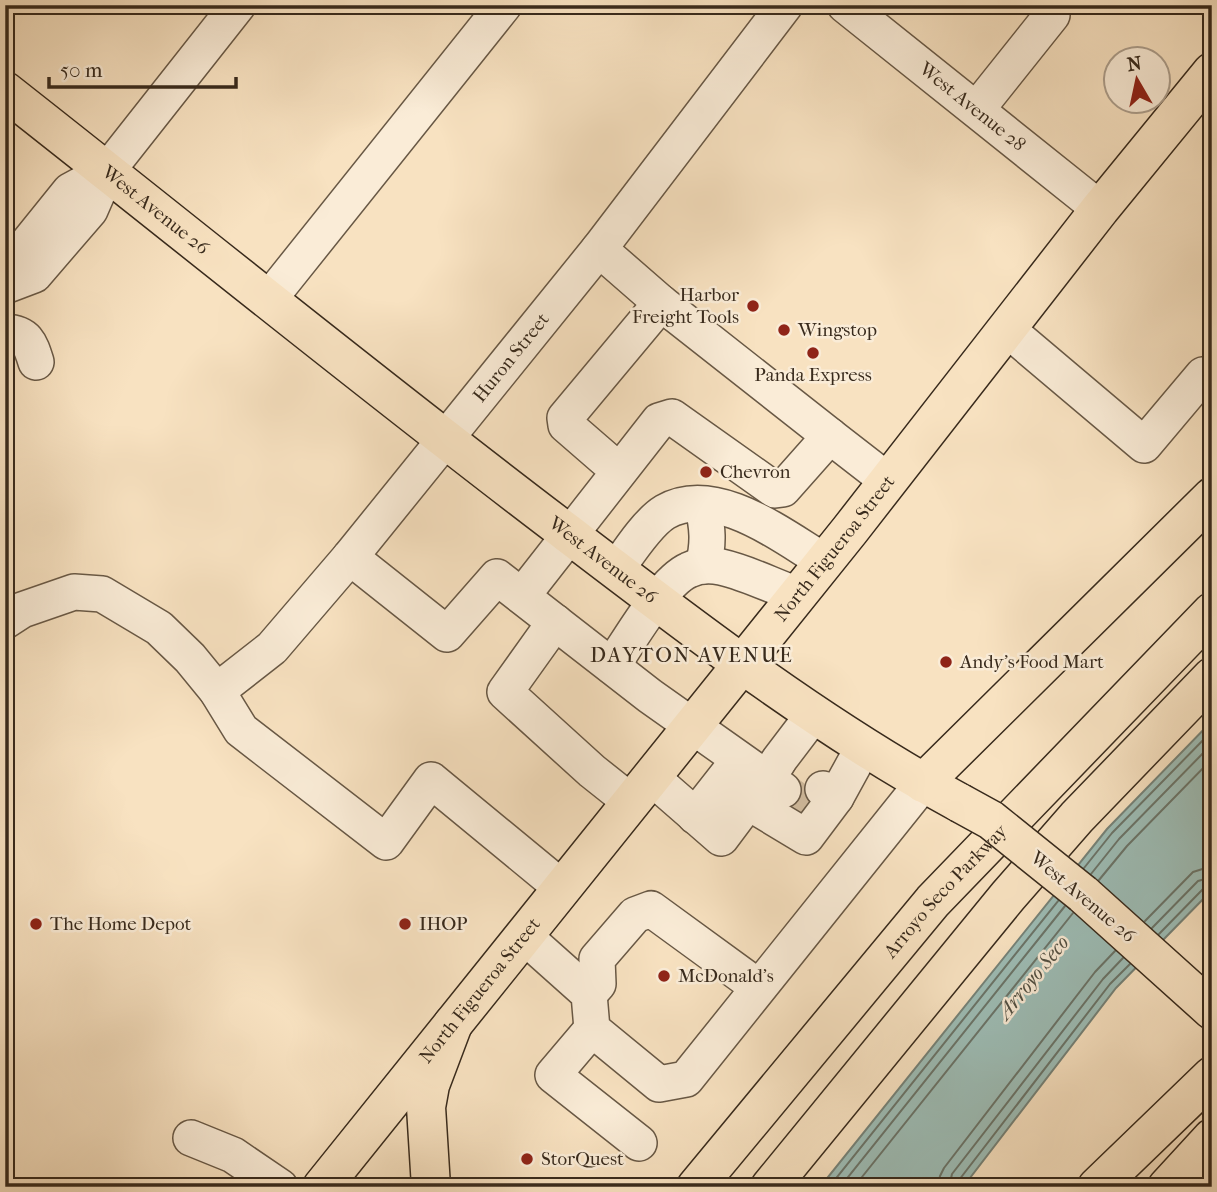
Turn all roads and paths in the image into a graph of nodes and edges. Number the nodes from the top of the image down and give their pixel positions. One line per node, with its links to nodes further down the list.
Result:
1 (238, 5): 9 (street)
2 (504, 5): 14 (street)
3 (785, 5): 11 (street, Huron Street)
4 (845, 5): 8 (street, West Avenue 28)
5 (1052, 15): 8 (street)
6 (1212, 72): 10 (main road, North Figueroa Street)
7 (5, 90): 9 (main road, West Avenue 26)
8 (976, 109): 10 (street, West Avenue 28)
9 (107, 171): 12 (street); 13 (street); 14 (main road, West Avenue 26)
10 (1100, 209): 16 (main road, North Figueroa Street)
11 (598, 249): 15 (street); 21 (street, Huron Street)
12 (5, 259)
13 (5, 286)
14 (269, 299): 21 (main road, West Avenue 26)
15 (662, 303): 20 (street); 22 (street)
16 (1008, 330): 19 (street); 23 (main road, North Figueroa Street)
17 (5, 332): 18 (street)
18 (36, 362)
19 (1203, 375)
20 (830, 436): 22 (street); 23 (street)
21 (445, 440): 26 (main road, West Avenue 26); 27 (street, Huron Street)
22 (619, 471): 26 (street)
23 (888, 481): 28 (main road, North Figueroa Street)
24 (1212, 497): 44 (main road)
25 (702, 505): 28 (street); 29 (street); 30 (street)
26 (569, 534): 30 (main road, West Avenue 26); 32 (street)
27 (350, 557): 32 (street); 40 (street, Huron Street)
28 (824, 561): 31 (main road, North Figueroa Street)
29 (704, 566): 31 (street); 33 (street)
30 (616, 570): 33 (main road, West Avenue 26)
31 (798, 595): 37 (main road, North Figueroa Street)
32 (522, 596): 36 (street)
33 (656, 602): 37 (main road, West Avenue 26); 38 (street)
34 (1212, 612): 61 (main road, Arroyo Seco Parkway)
35 (5, 621): 40 (street)
36 (555, 622): 38 (street); 46 (street)
37 (741, 664): 41 (main road, West Avenue 26); 42 (main road, North Figueroa Street)
38 (612, 666): 42 (street)
39 (1212, 677): 62 (main road)
40 (217, 691): 47 (street)
41 (814, 714): 43 (main road, West Avenue 26); 45 (street)
42 (692, 726): 45 (street); 46 (main road, North Figueroa Street)
43 (864, 746): 44 (main road, West Avenue 26); 45 (street)
44 (923, 783): 49 (street); 51 (main road, West Avenue 26, bridge)
45 (790, 787): 46 (street)
46 (641, 790): 47 (main road, North Figueroa Street)
47 (562, 888): 48 (main road, North Figueroa Street)
48 (523, 936): 50 (street); 52 (main road, North Figueroa Street)
49 (758, 987): 50 (street); 53 (street)
50 (589, 995): 53 (street)
51 (1212, 1010)
52 (453, 1024): 59 (main road, North Figueroa Street); 60 (main road)
53 (592, 1029): 57 (street)
54 (1212, 1076): 63 (main road)
55 (191, 1138): 58 (street)
56 (1212, 1138): 64 (main road)
57 (639, 1143)
58 (280, 1187)
59 (322, 1187)
60 (431, 1187)
61 (696, 1187)
62 (770, 1187)
63 (1097, 1187)
64 (1167, 1187)

